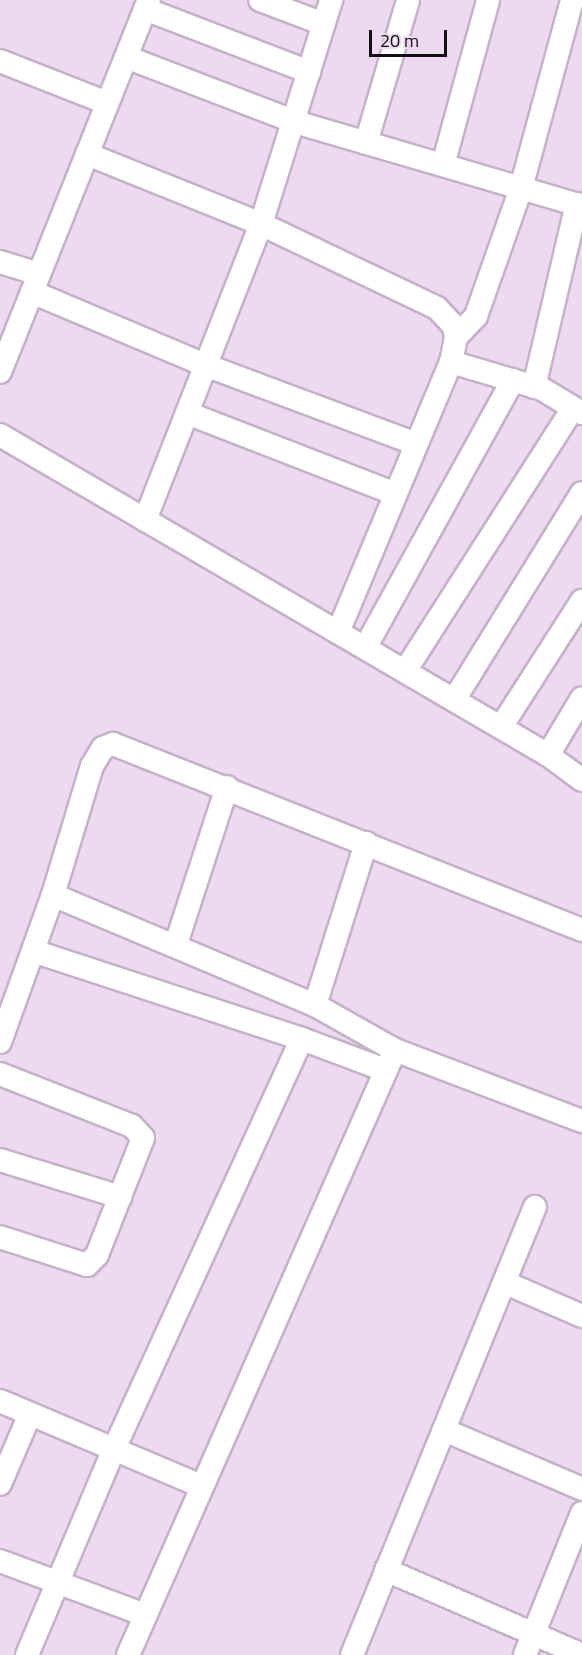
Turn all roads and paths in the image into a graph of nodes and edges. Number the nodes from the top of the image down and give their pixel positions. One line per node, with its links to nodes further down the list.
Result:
1 (260, 0): 7 (street)
2 (331, 0): 7 (street)
3 (408, 0): 13 (street)
4 (488, 0): 15 (street)
5 (572, 0): 16 (street)
6 (147, 5): 8 (street); 10 (street)
7 (324, 24): 10 (street)
8 (126, 57): 11 (street); 12 (street)
9 (0, 61): 11 (street)
10 (309, 72): 12 (street)
11 (107, 103): 14 (street)
12 (295, 122): 13 (street); 18 (street)
13 (366, 143): 15 (street)
14 (87, 154): 18 (street); 20 (street)
15 (443, 165): 16 (street)
16 (521, 188): 17 (street); 21 (street)
17 (580, 205): 25 (street)
18 (261, 224): 21 (street); 23 (street)
19 (0, 262): 20 (street)
20 (36, 283): 23 (street); 24 (street)
21 (456, 337): 22 (street)
22 (451, 362): 25 (street); 29 (street)
23 (206, 365): 27 (street); 29 (street)
24 (0, 372)
25 (524, 384): 26 (street); 35 (street)
26 (578, 411): 36 (street)
27 (187, 412): 31 (street); 32 (street)
28 (0, 435): 32 (street)
29 (416, 444): 31 (street)
30 (582, 493): 38 (street)
31 (396, 494): 34 (street)
32 (145, 520): 34 (street)
33 (582, 601): 39 (street)
34 (338, 632): 35 (street)
35 (365, 648): 36 (street)
36 (405, 671): 38 (street)
37 (582, 698): 40 (street)
38 (454, 700): 39 (street)
39 (501, 727): 40 (street)
40 (548, 754): 41 (street)
41 (582, 780)
42 (227, 788): 43 (street); 44 (street); 46 (street)
43 (366, 843): 45 (street); 48 (street)
44 (53, 895): 46 (street); 47 (street)
45 (582, 930)
46 (176, 944): 48 (street)
47 (33, 951): 49 (street); 50 (street)
48 (315, 1005): 51 (street)
49 (302, 1039): 51 (street); 63 (street)
50 (0, 1042)
51 (390, 1060): 53 (street); 65 (street)
52 (0, 1074): 55 (street)
53 (582, 1120)
54 (0, 1160): 55 (street)
55 (120, 1197): 57 (street)
56 (535, 1207): 58 (street)
57 (0, 1237)
58 (506, 1282): 59 (street); 62 (street)
59 (582, 1316)
60 (0, 1401): 61 (street)
61 (30, 1414): 63 (street); 64 (street)
62 (444, 1430): 66 (street); 69 (street)
63 (114, 1449): 65 (street); 70 (street)
64 (0, 1484)
65 (201, 1486): 71 (street)
66 (582, 1489)
67 (582, 1513): 72 (street)
68 (0, 1562): 70 (street)
69 (386, 1570): 72 (street); 75 (street)
70 (56, 1582): 71 (street); 73 (street)
71 (145, 1615): 74 (street)
72 (535, 1632): 76 (street); 77 (street)
73 (27, 1655)
74 (128, 1655)
75 (352, 1655)
76 (525, 1655)
77 (582, 1655)

